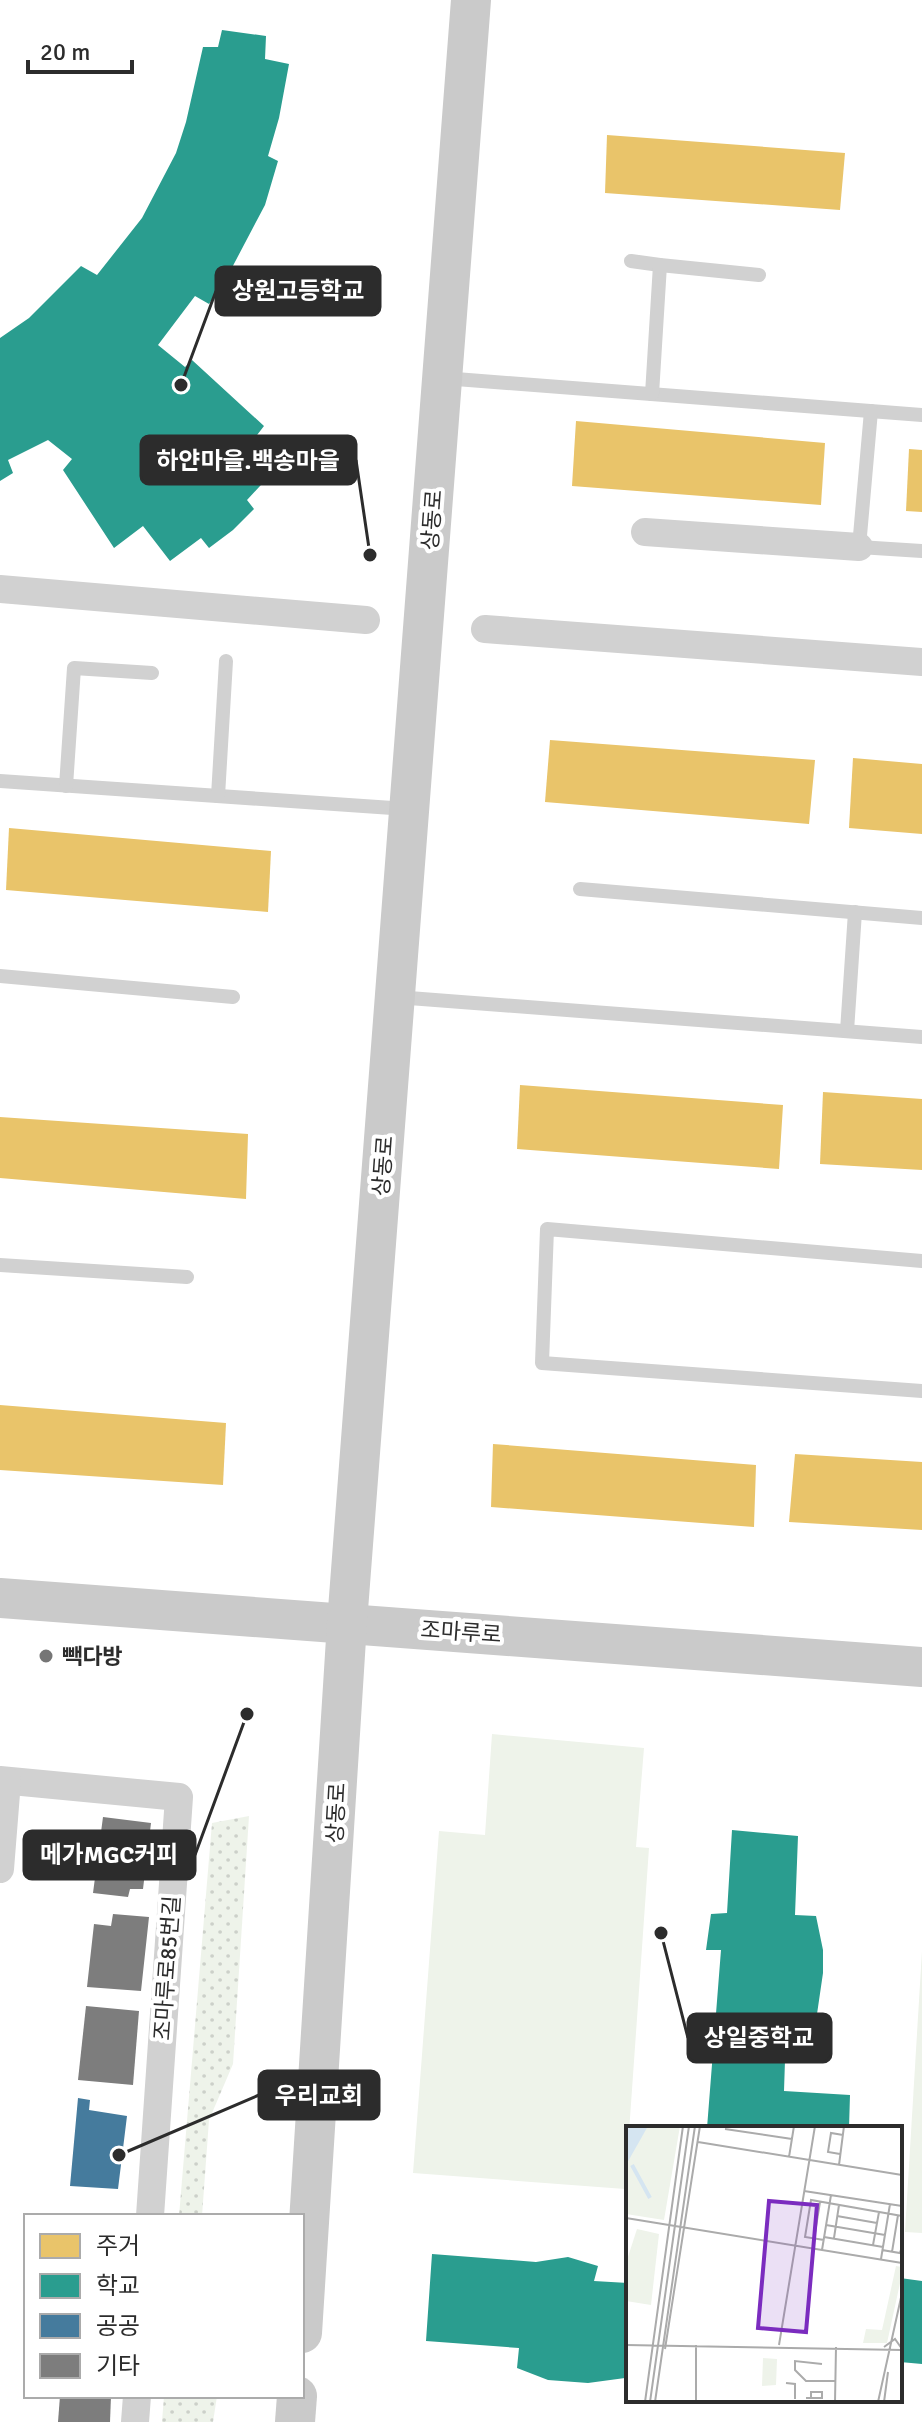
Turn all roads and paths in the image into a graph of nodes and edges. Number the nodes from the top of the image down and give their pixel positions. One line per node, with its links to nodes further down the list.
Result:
1 (471, 0): 5 (street, 상동로)
2 (631, 261): 3 (lane)
3 (660, 265): 4 (lane); 6 (lane)
4 (759, 275)
5 (443, 378): 6 (lane); 21 (street, 상동로)
6 (652, 394): 7 (lane)
7 (871, 411): 8 (lane); 10 (lane)
8 (922, 415)
9 (645, 532): 10 (street)
10 (859, 547): 11 (lane)
11 (922, 551)
12 (0, 589): 13 (street)
13 (366, 620)
14 (485, 629): 16 (street)
15 (226, 661): 20 (lane)
16 (922, 662)
17 (152, 673): 19 (lane)
18 (0, 781): 19 (lane)
19 (66, 786): 20 (lane)
20 (218, 796): 21 (lane)
21 (410, 809): 27 (street, 상동로)
22 (580, 889): 23 (lane)
23 (855, 912): 24 (lane); 28 (lane)
24 (922, 918)
25 (0, 976): 26 (lane)
26 (233, 997)
27 (396, 997): 28 (lane); 35 (street, 상동로)
28 (847, 1031): 29 (lane)
29 (922, 1037)
30 (922, 1261): 33 (lane)
31 (0, 1265): 32 (lane)
32 (187, 1277)
33 (922, 1391)
34 (0, 1598): 35 (street, 조마루로)
35 (347, 1623): 36 (street, 조마루로); 40 (street, 상동로)
36 (922, 1667)
37 (3, 1781): 38 (street, 조마루로85번길); 39 (street, 조마루로85번길)
38 (0, 1869)
39 (150, 2214)
40 (304, 2301)
41 (137, 2398): 43 (street)
42 (297, 2398): 44 (street)
43 (135, 2422)
44 (295, 2422)

